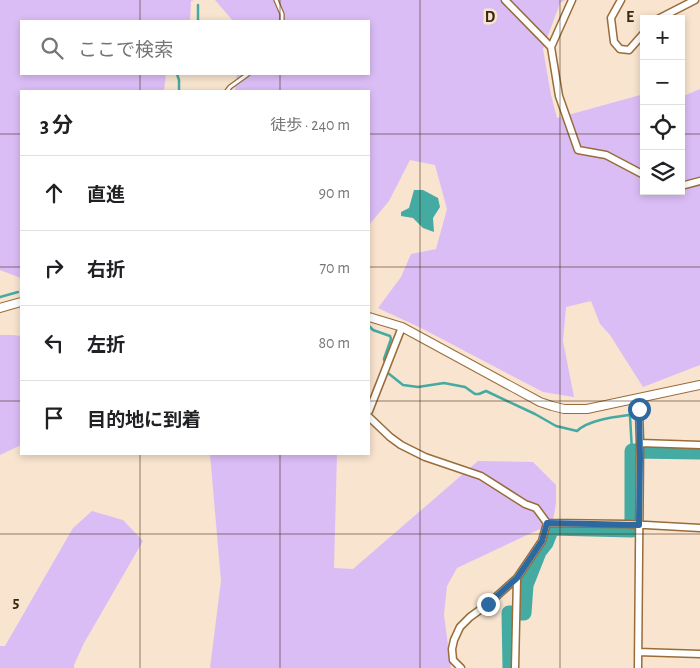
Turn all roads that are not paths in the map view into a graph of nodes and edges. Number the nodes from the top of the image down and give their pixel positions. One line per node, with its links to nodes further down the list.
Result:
1 (276, 0): 7 (lane)
2 (505, 0): 9 (street)
3 (572, 0): 9 (street)
4 (621, 0): 8 (street)
5 (695, 0): 6 (street)
6 (666, 15)
7 (282, 20)
8 (640, 37)
9 (551, 47): 12 (street)
10 (247, 75): 11 (lane)
11 (228, 90)
12 (640, 173)
13 (700, 181): 14 (street)
14 (685, 185)
15 (20, 302): 16 (street)
16 (0, 308)
17 (370, 317): 18 (street)
18 (402, 327): 20 (street); 21 (street)
19 (700, 385): 20 (street)
20 (635, 399): 23 (street)
21 (370, 408)
22 (370, 419): 25 (street)
23 (640, 444): 24 (street); 26 (street)
24 (700, 444)
25 (547, 523): 26 (street); 28 (street)
26 (638, 525): 27 (street); 29 (street)
27 (700, 528)
28 (517, 578): 31 (street); 32 (street)
29 (638, 652): 30 (street); 33 (street)
30 (700, 654)
31 (461, 668)
32 (514, 668)
33 (638, 668)

